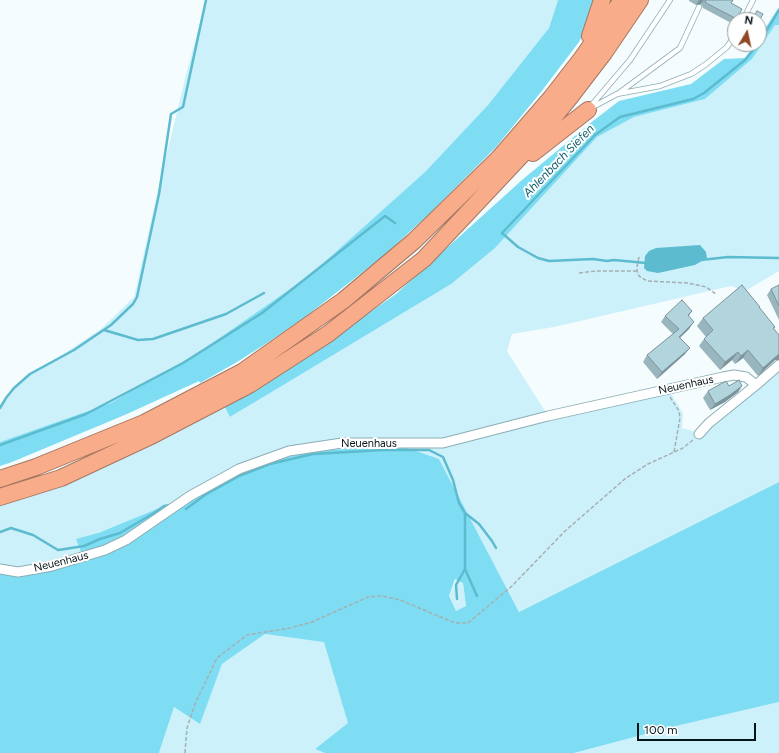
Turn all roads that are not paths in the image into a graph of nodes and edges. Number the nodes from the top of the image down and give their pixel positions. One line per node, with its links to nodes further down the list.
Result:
1 (602, 0): 9 (highway)
2 (622, 0): 9 (highway)
3 (640, 0): 12 (highway)
4 (670, 0): 11 (lane)
5 (753, 0): 7 (lane)
6 (700, 7): 10 (lane)
7 (747, 12)
8 (727, 48): 10 (lane)
9 (582, 58): 16 (highway)
10 (617, 94): 11 (lane)
11 (588, 110): 12 (highway)
12 (503, 175): 17 (highway)
13 (779, 366): 14 (street)
14 (756, 384): 15 (street); 18 (street, Neuenhaus)
15 (699, 434)
16 (0, 479)
17 (0, 497)
18 (0, 569)

